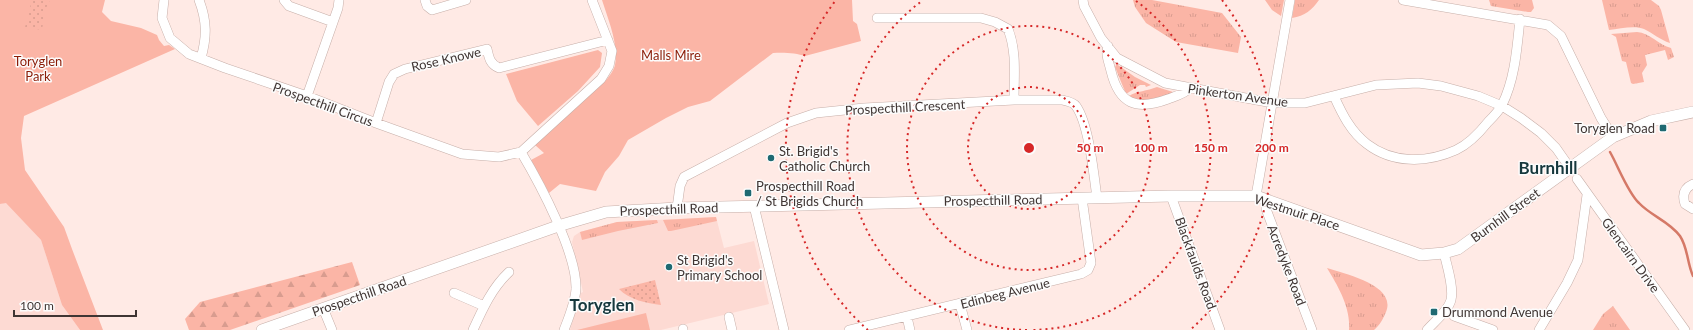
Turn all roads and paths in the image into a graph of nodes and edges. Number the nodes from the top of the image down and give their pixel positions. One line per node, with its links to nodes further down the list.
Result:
1 (164, 0): 17 (street, Prospecthill Circus)
2 (199, 0): 17 (street)
3 (284, 0): 14 (street)
4 (339, 0): 14 (street)
5 (425, 0): 6 (street)
6 (466, 0)
7 (592, 0): 15 (street)
8 (1083, 0): 16 (street, Pinkerton Avenue)
9 (1290, 0): 22 (street, Acredyke Road)
10 (1403, 0): 11 (street)
11 (1433, 2): 13 (street)
12 (878, 18): 21 (street)
13 (1520, 19): 23 (street); 26 (street)
14 (333, 22): 19 (street)
15 (608, 40): 25 (street, Rose Knowe); 27 (street)
16 (1108, 46): 18 (street, Pinkerton Avenue); 18 (street)
17 (201, 58): 19 (street, Prospecthill Circus)
18 (1190, 88): 22 (street, Pinkerton Avenue)
19 (307, 96): 25 (street, Prospecthill Circus)
20 (1334, 96): 22 (street, Pinkerton Avenue); 23 (street, Pinkerton Avenue); 23 (street)
21 (1014, 100): 35 (street, Prospecthill Crescent); 37 (street, Prospecthill Crescent)
22 (1273, 103): 33 (street, Acredyke Road)
23 (1502, 106): 28 (street, Pinkerton Avenue)
24 (1693, 112): 26 (main road, Burnhill Street)
25 (376, 123): 27 (street, Prospecthill Circus)
26 (1613, 137): 28 (main road, Burnhill Street)
27 (522, 152): 39 (street)
28 (1570, 168): 40 (main road, Burnhill Street)
29 (1577, 179): 31 (street, Glencairn Drive)
30 (1693, 184): 38 (street)
31 (1588, 195): 62 (street); 63 (street, Glencairn Drive)
32 (1171, 196): 33 (main road, Westmuir Place); 35 (main road, Westmuir Place); 58 (street, Blackfaulds Road)
33 (1262, 197): 40 (main road, Westmuir Place); 59 (street, Acredyke Road)
34 (1082, 198): 35 (main road, Prospecthill Road); 36 (main road, Prospecthill Road); 43 (street, Edinbeg Avenue)
35 (1096, 198)
36 (754, 206): 37 (main road, Prospecthill Road); 54 (street)
37 (677, 208): 39 (main road, Prospecthill Road)
38 (1693, 209)
39 (558, 226): 45 (main road, Prospecthill Road); 52 (street)
40 (1444, 253): 60 (street)
41 (509, 272): 44 (street)
42 (454, 293): 44 (street)
43 (960, 304): 48 (street, Edinbeg Avenue); 57 (street)
44 (484, 306): 51 (street)
45 (323, 308): 49 (main road, Prospecthill Road); 50 (street)
46 (1454, 316): 61 (street)
47 (729, 317): 53 (street)
48 (907, 317): 55 (street, Edinbeg Avenue); 56 (street)
49 (262, 330)
50 (332, 330)
51 (473, 330)
52 (564, 330)
53 (732, 330)
54 (784, 330)
55 (849, 330)
56 (910, 330)
57 (967, 330)
58 (1220, 330)
59 (1312, 330)
60 (1427, 330)
61 (1493, 330)
62 (1538, 330)
63 (1685, 330)

